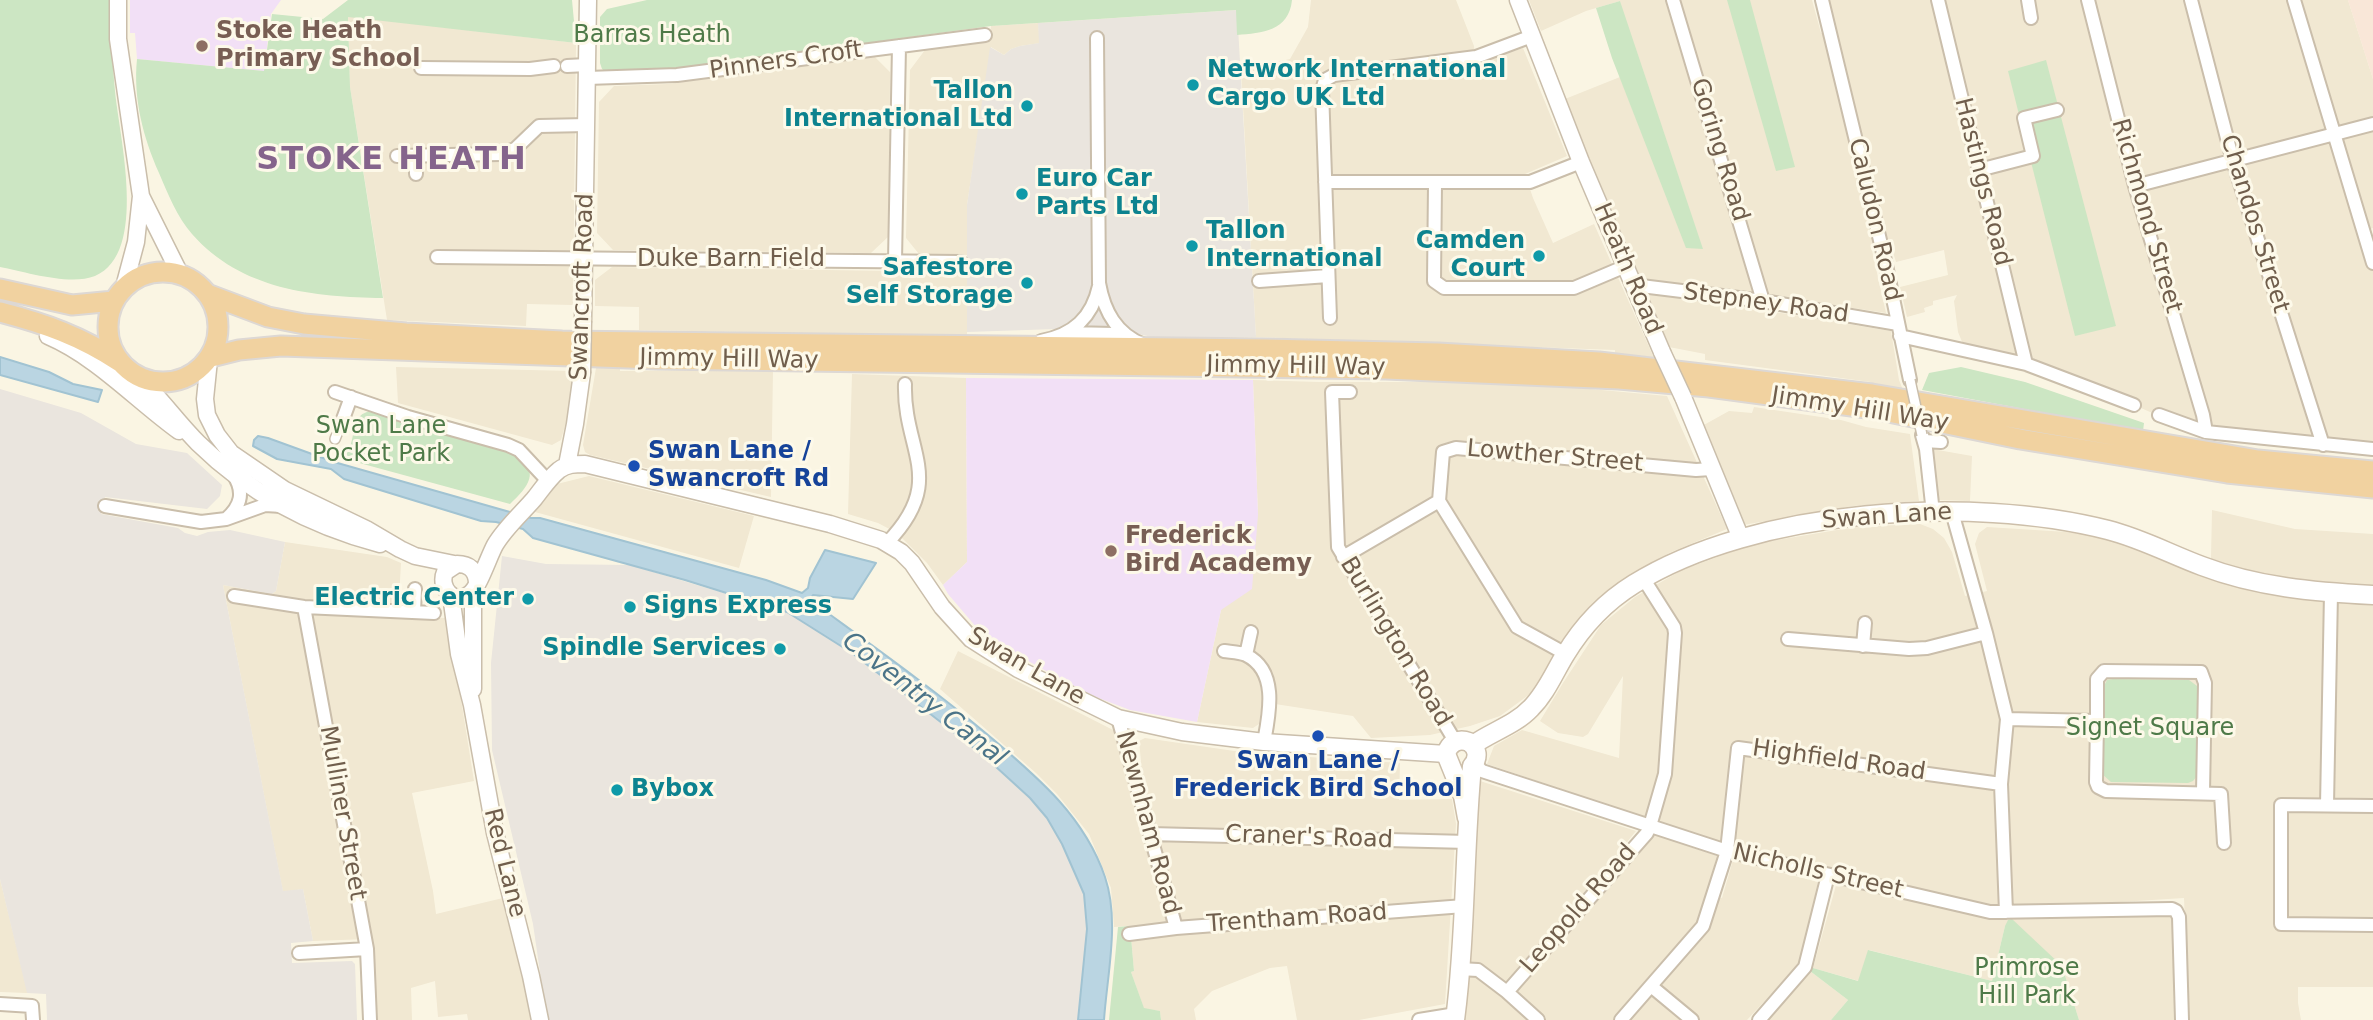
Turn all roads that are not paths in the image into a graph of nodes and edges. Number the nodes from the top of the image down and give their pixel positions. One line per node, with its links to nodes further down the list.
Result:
1 (118, 0): 31 (street)
2 (589, 0): 17 (street, Swancroft Road)
3 (1518, 0): 13 (street, Heath Road)
4 (1673, 0): 46 (street, Goring Road)
5 (1822, 0): 50 (street, Caludon Road)
6 (1938, 0): 26 (street, Hastings Road)
7 (2028, 0): 11 (street)
8 (2088, 0): 30 (street, Richmond Street)
9 (2191, 0): 24 (street, Chandos Street)
10 (2294, 0): 21 (street)
11 (2031, 18)
12 (985, 35): 15 (street, Pinners Croft)
13 (1532, 36): 25 (street, Heath Road); 28 (street)
14 (1097, 38): 41 (street)
15 (899, 46): 17 (street, Pinners Croft); 34 (street)
16 (421, 68): 17 (street, Pinners Croft)
17 (587, 72): 20 (street, Swancroft Road)
18 (2057, 110): 26 (street)
19 (2373, 124): 21 (street)
20 (587, 125): 23 (street); 33 (street, Swancroft Road)
21 (2334, 134): 24 (street); 36 (street)
22 (397, 156): 23 (street)
23 (416, 156): 27 (street)
24 (2233, 161): 30 (street); 70 (street, Chandos Street)
25 (1581, 162): 29 (street); 37 (street, Heath Road)
26 (1979, 170): 56 (street, Hastings Road)
27 (416, 174)
28 (1325, 182): 29 (street); 39 (street)
29 (1435, 184): 37 (street)
30 (2135, 186): 66 (street, Richmond Street)
31 (141, 197): 38 (street); 44 (street)
32 (437, 257): 33 (street, Duke Barn Field)
33 (585, 260): 34 (street, Duke Barn Field); 74 (street, Swancroft Road, bridge)
34 (895, 261): 35 (street, Duke Barn Field)
35 (961, 262)
36 (2373, 264)
37 (1626, 266): 42 (street, Heath Road)
38 (180, 274): 44 (highway); 45 (highway)
39 (1328, 276): 40 (street); 49 (street)
40 (1259, 281)
41 (1099, 283): 51 (street); 52 (street)
42 (1633, 285): 46 (street, Stepney Road); 75 (street, Heath Road, bridge)
43 (0, 289): 44 (highway)
44 (119, 294): 57 (highway)
45 (207, 294): 53 (highway, Jimmy Hill Way); 55 (highway)
46 (1763, 301): 50 (street, Stepney Road)
47 (0, 312): 57 (highway)
48 (0, 318): 73 (street)
49 (1329, 318)
50 (1899, 330): 56 (street, Stepney Road); 58 (street, Caludon Road)
51 (1066, 334): 52 (street); 53 (street)
52 (1131, 339): 54 (street)
53 (1006, 347): 54 (highway, Jimmy Hill Way)
54 (1151, 347): 77 (highway, Jimmy Hill Way)
55 (210, 358): 57 (highway); 72 (street); 79 (highway, Jimmy Hill Way)
56 (2026, 364): 63 (street, Stepney Road)
57 (122, 365): 73 (street)
58 (1910, 380): 67 (street, Caludon Road, bridge)
59 (905, 384): 90 (street)
60 (335, 392): 62 (street)
61 (1350, 393): 93 (street, Burlington Road)
62 (351, 397): 65 (street); 78 (street)
63 (2134, 405)
64 (2159, 415): 66 (street)
65 (343, 419): 68 (street)
66 (2206, 432): 70 (street)
67 (1923, 438): 69 (street); 86 (street, Caludon Road)
68 (335, 439)
69 (1941, 442)
70 (2323, 445): 71 (street)
71 (2373, 449)
72 (231, 453): 80 (street); 91 (street)
73 (212, 456): 76 (street)
74 (567, 465): 78 (street); 90 (street, Swan Lane)
75 (1711, 469): 81 (street, Lowther Street); 88 (street, Heath Road)
76 (229, 470): 80 (street); 87 (street)
77 (2373, 471)
78 (548, 481): 89 (street)
79 (2373, 488)
80 (260, 492): 83 (street); 84 (street)
81 (1439, 501): 93 (street); 111 (street)
82 (105, 506): 87 (street)
83 (282, 506): 84 (street); 91 (street)
84 (248, 512): 87 (street)
85 (1952, 512): 86 (main road, Swan Lane); 99 (main road, Swan Lane); 107 (street)
86 (1933, 513): 88 (main road, Swan Lane)
87 (226, 519)
88 (1740, 536): 95 (main road, Swan Lane)
89 (498, 541): 94 (street); 96 (street)
90 (887, 543): 114 (street, Swan Lane)
91 (400, 549): 92 (street)
92 (415, 556): 94 (street); 98 (street)
93 (1343, 557): 119 (street, Burlington Road)
94 (456, 564): 96 (street); 98 (street)
95 (1643, 578): 111 (main road, Swan Lane); 126 (street)
96 (475, 587): 98 (street); 113 (street, Red Lane)
97 (415, 589): 103 (street)
98 (447, 589): 113 (street, Red Lane)
99 (2331, 593): 100 (main road, Swan Lane); 123 (street)
100 (2373, 595)
101 (234, 596): 102 (street)
102 (304, 607): 103 (street); 137 (street, Mulliner Street)
103 (414, 612): 104 (street)
104 (434, 613)
105 (1865, 623): 109 (street)
106 (1251, 632): 112 (street)
107 (1986, 633): 109 (street); 115 (street)
108 (1788, 639): 109 (street)
109 (1863, 646)
110 (1224, 651): 112 (street)
111 (1566, 654): 118 (main road, Swan Lane)
112 (1246, 655): 117 (street)
113 (472, 705): 146 (street, Red Lane)
114 (1118, 718): 117 (street, Swan Lane); 127 (street, Newnham Road)
115 (2007, 719): 116 (street); 121 (street)
116 (2097, 721): 122 (street); 122 (street)
117 (1265, 743): 119 (street, Swan Lane)
118 (1473, 745): 119 (main road); 120 (main road)
119 (1451, 754): 120 (main road); 125 (main road)
120 (1473, 765): 125 (main road); 126 (street, Nicholls Street)
121 (2001, 784): 130 (street, Highfield Road); 133 (street)
122 (2203, 792): 129 (street)
123 (2327, 805): 124 (street); 134 (street)
124 (2373, 806)
125 (1467, 818): 128 (main road)
126 (1650, 825): 130 (street, Nicholls Street); 141 (street, Leopold Road)
127 (1150, 834): 128 (street, Craner's Road); 135 (street, Newnham Road)
128 (1468, 842): 132 (main road)
129 (2224, 842)
130 (1727, 851): 131 (street, Nicholls Street); 140 (street)
131 (1828, 875): 133 (street, Nicholls Street); 151 (street)
132 (1464, 906): 135 (street, Trentham Road); 139 (main road)
133 (2006, 912): 152 (street, Nicholls Street)
134 (2373, 925)
135 (1176, 928): 136 (street, Trentham Road)
136 (1129, 934)
137 (367, 949): 138 (street); 145 (street, Mulliner Street)
138 (299, 953)
139 (1459, 969): 141 (street); 143 (main road)
140 (1651, 986): 149 (street); 150 (street)
141 (1507, 992): 148 (street)
142 (0, 1004): 144 (street)
143 (1455, 1017): 147 (street)
144 (33, 1020)
145 (370, 1020)
146 (540, 1020)
147 (1419, 1020)
148 (1538, 1020)
149 (1620, 1020)
150 (1692, 1020)
151 (1759, 1020)
152 (2182, 1020)

